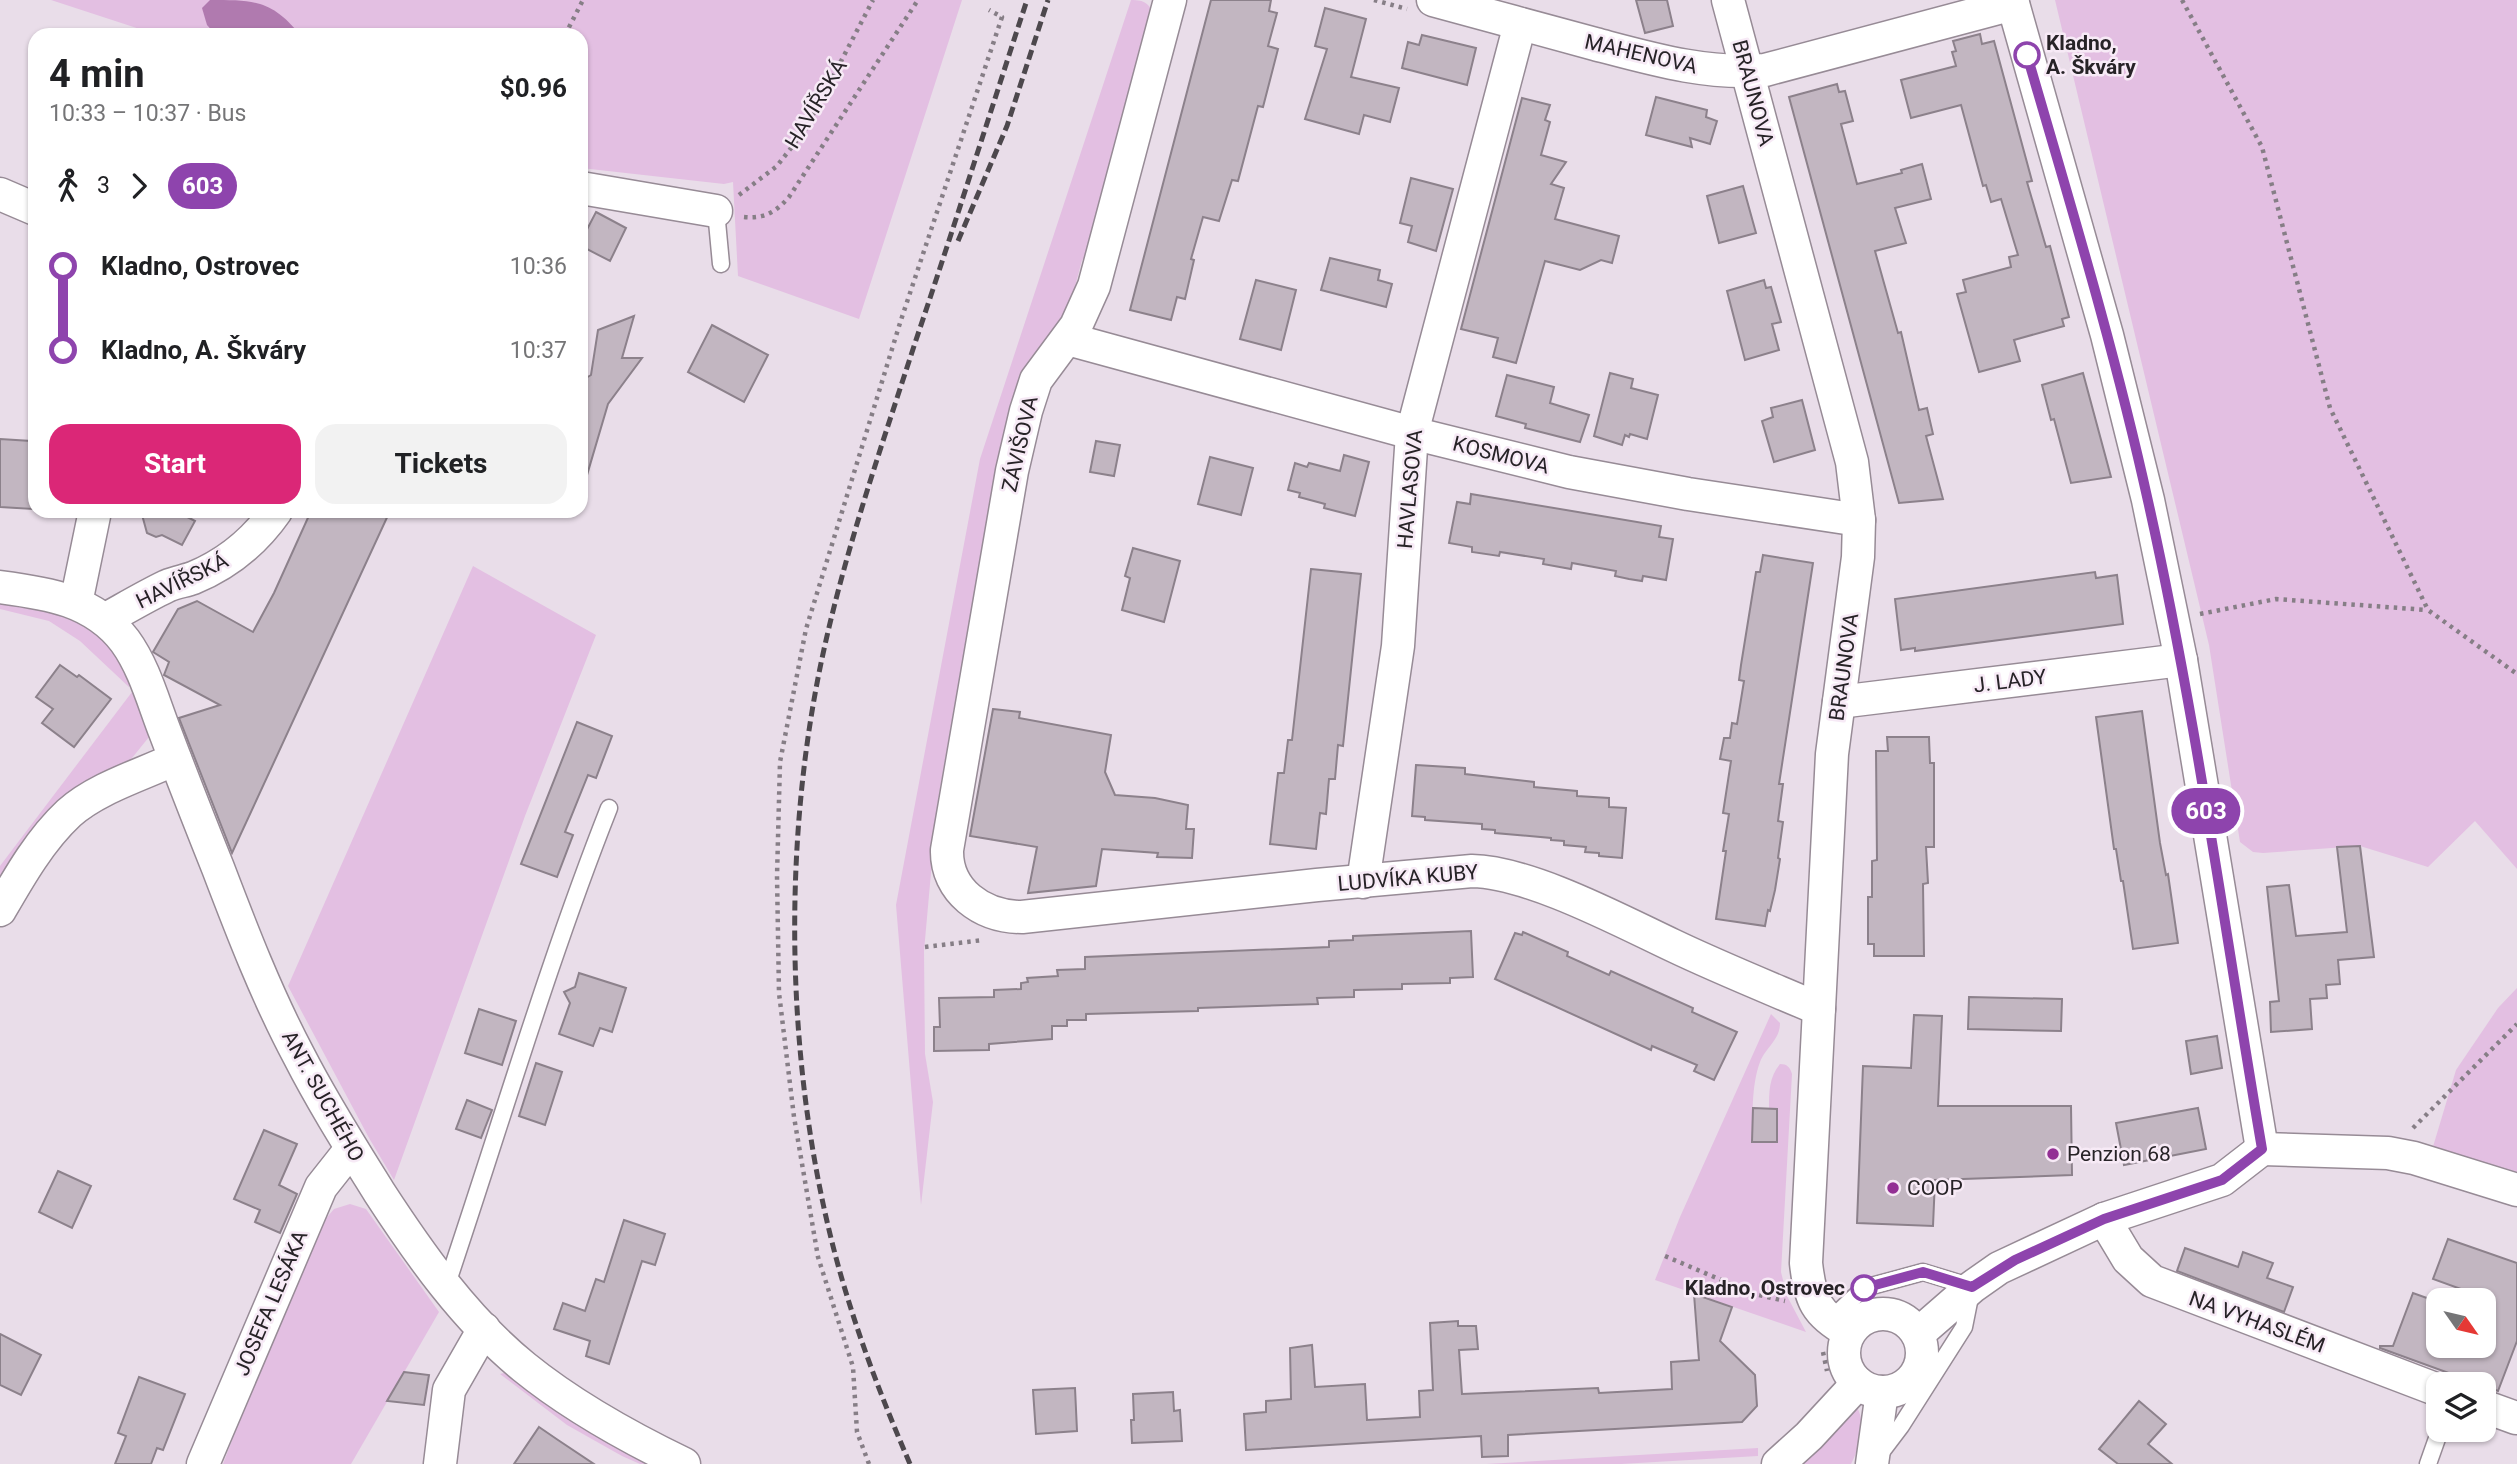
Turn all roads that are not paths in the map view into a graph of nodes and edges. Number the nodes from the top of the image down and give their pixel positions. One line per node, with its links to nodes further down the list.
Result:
1 (1170, 0): 12 (street, ZÁVIŠOVA)
2 (1433, 0): 5 (street, MAHENOVA)
3 (1728, 0): 6 (street, BRAUNOVA)
4 (2013, 2): 6 (street, MAHENOVA); 20 (street)
5 (1520, 24): 6 (street, MAHENOVA); 13 (street, HAVLASOVA)
6 (1747, 72): 16 (street, BRAUNOVA)
7 (588, 189): 10 (street)
8 (0, 194): 9 (street)
9 (28, 206)
10 (729, 214): 11 (lane)
11 (721, 264)
12 (1068, 338): 13 (street, KOSMOVA); 25 (street, ZÁVIŠOVA)
13 (1412, 433): 16 (street, KOSMOVA); 24 (street, HAVLASOVA)
14 (93, 518): 18 (street)
15 (271, 518): 19 (street, HAVÍŘSKÁ)
16 (1859, 520): 21 (street, BRAUNOVA)
17 (0, 587): 18 (street)
18 (76, 603): 19 (street)
19 (106, 620): 22 (street, ANT. SUCHÉHO)
20 (2181, 660): 21 (street, J. LADY); 29 (street)
21 (1839, 702): 27 (street, BRAUNOVA)
22 (175, 760): 26 (street); 28 (street, ANT. SUCHÉHO)
23 (609, 808): 32 (lane)
24 (1363, 882): 25 (street, LUDVÍKA KUBY); 27 (street, LUDVÍKA KUBY)
25 (973, 903)
26 (0, 910)
27 (1819, 1009): 34 (street, BRAUNOVA)
28 (351, 1149): 32 (street, ANT. SUCHÉHO); 43 (street, JOSEFA LESÁKA)
29 (2262, 1149): 30 (street); 31 (street)
30 (2517, 1190)
31 (2104, 1219): 33 (street); 37 (street, NA VYHASLÉM)
32 (446, 1287): 35 (street, ANT. SUCHÉHO)
33 (1972, 1287): 34 (lane); 36 (street); 42 (lane)
34 (1830, 1316): 36 (street); 38 (street)
35 (484, 1329): 44 (street); 45 (street, ANT. SUCHÉHO)
36 (1917, 1334): 38 (street)
37 (2426, 1385)
38 (1870, 1388): 42 (street); 46 (street)
39 (2496, 1411): 40 (street)
40 (2516, 1418)
41 (2436, 1442): 47 (lane)
42 (1873, 1463)
43 (203, 1464)
44 (440, 1464)
45 (684, 1464)
46 (1778, 1464)
47 (2428, 1464)

